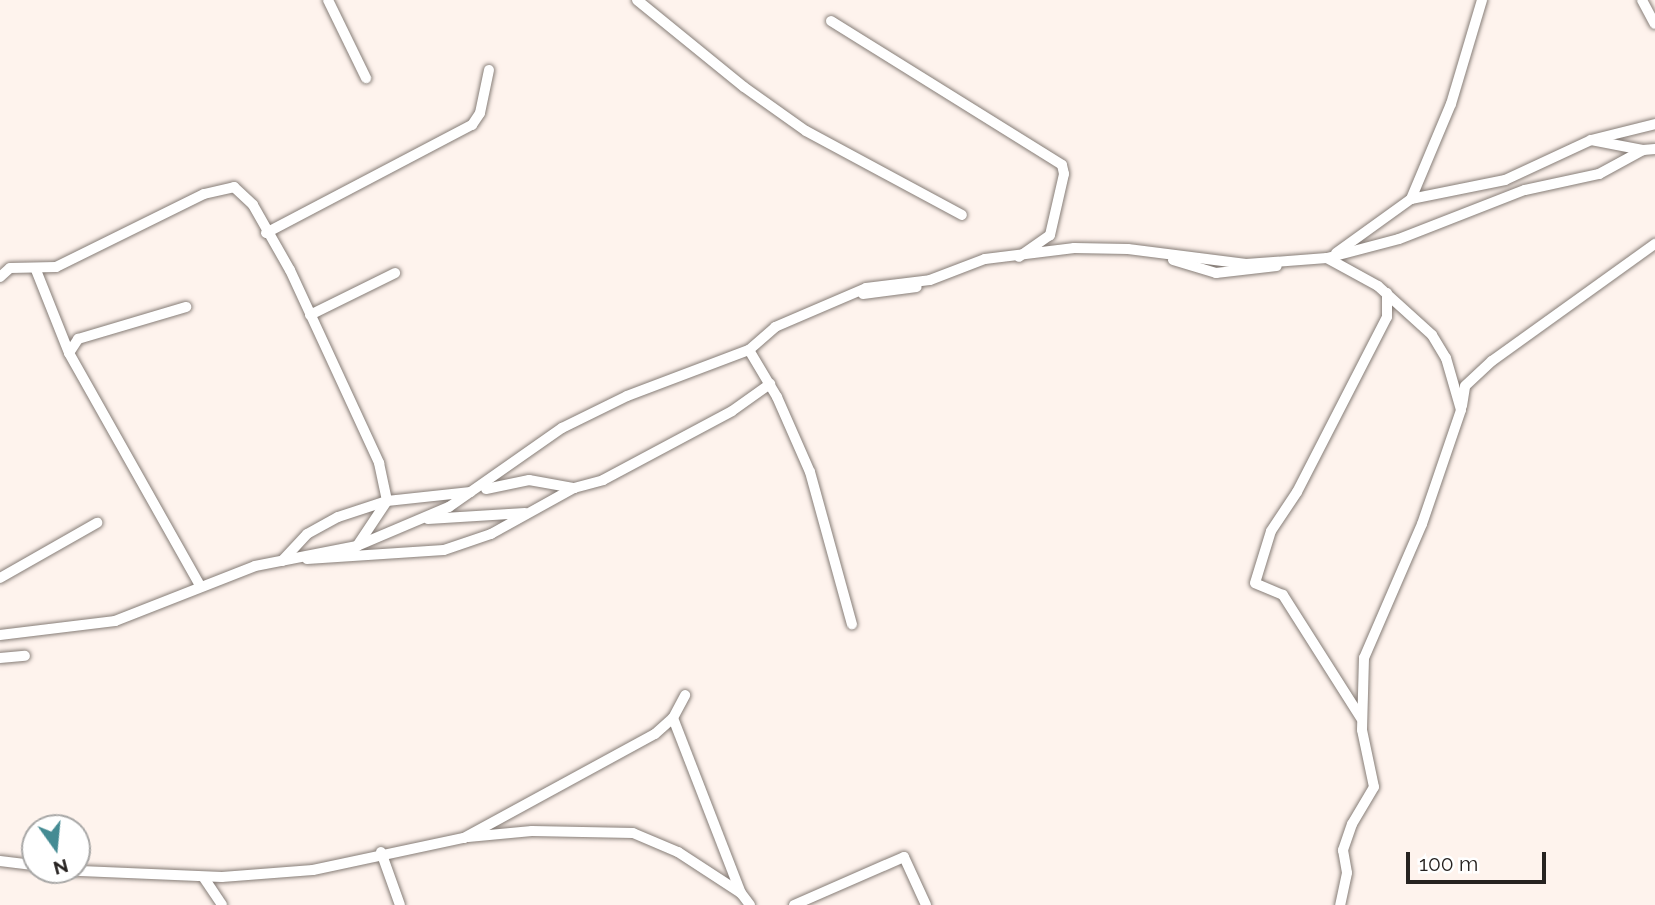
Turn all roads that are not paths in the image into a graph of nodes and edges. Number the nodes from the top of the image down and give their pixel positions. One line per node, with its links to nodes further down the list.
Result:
1 (328, 0): 8 (street)
2 (637, 0): 14 (street)
3 (1482, 0): 13 (street)
4 (1642, 0): 6 (street)
5 (831, 21): 18 (street)
6 (1655, 24)
7 (489, 70): 15 (street)
8 (366, 78)
9 (1655, 124): 10 (street)
10 (1591, 140): 12 (street); 13 (street)
11 (1655, 149): 12 (street)
12 (1643, 150): 17 (street)
13 (1411, 199): 17 (street)
14 (962, 215)
15 (266, 233): 19 (street); 24 (street)
16 (1655, 244): 28 (street)
17 (1330, 256): 18 (street); 22 (street)
18 (1018, 257): 25 (street)
19 (36, 270): 21 (street); 26 (street)
20 (395, 272): 24 (street)
21 (0, 277)
22 (1387, 293): 28 (street); 46 (street)
23 (186, 307): 26 (street)
24 (310, 315): 31 (street)
25 (749, 350): 27 (street); 30 (street)
26 (69, 353): 39 (street)
27 (770, 384): 29 (street); 40 (street)
28 (1461, 410): 46 (street)
29 (574, 488): 30 (street); 32 (street)
30 (473, 492): 31 (street); 33 (street)
31 (387, 501): 35 (street); 37 (street)
32 (529, 512): 33 (street); 36 (street)
33 (419, 520): 35 (street)
34 (97, 523): 38 (street)
35 (357, 546): 36 (street)
36 (299, 558): 37 (street)
37 (281, 562): 39 (street)
38 (0, 578)
39 (199, 584): 41 (street)
40 (852, 624)
41 (1, 635)
42 (25, 656): 43 (street)
43 (0, 658)
44 (685, 695): 45 (street)
45 (673, 718): 47 (street); 53 (street)
46 (1361, 719): 59 (street)
47 (464, 838): 48 (street); 53 (street)
48 (381, 852): 52 (street); 55 (street)
49 (0, 860): 50 (street)
50 (21, 863)
51 (91, 872): 52 (street)
52 (204, 878): 54 (street)
53 (741, 893): 56 (street)
54 (222, 905)
55 (400, 905)
56 (750, 905)
57 (793, 905): 58 (street)
58 (926, 905)
59 (1340, 905)

